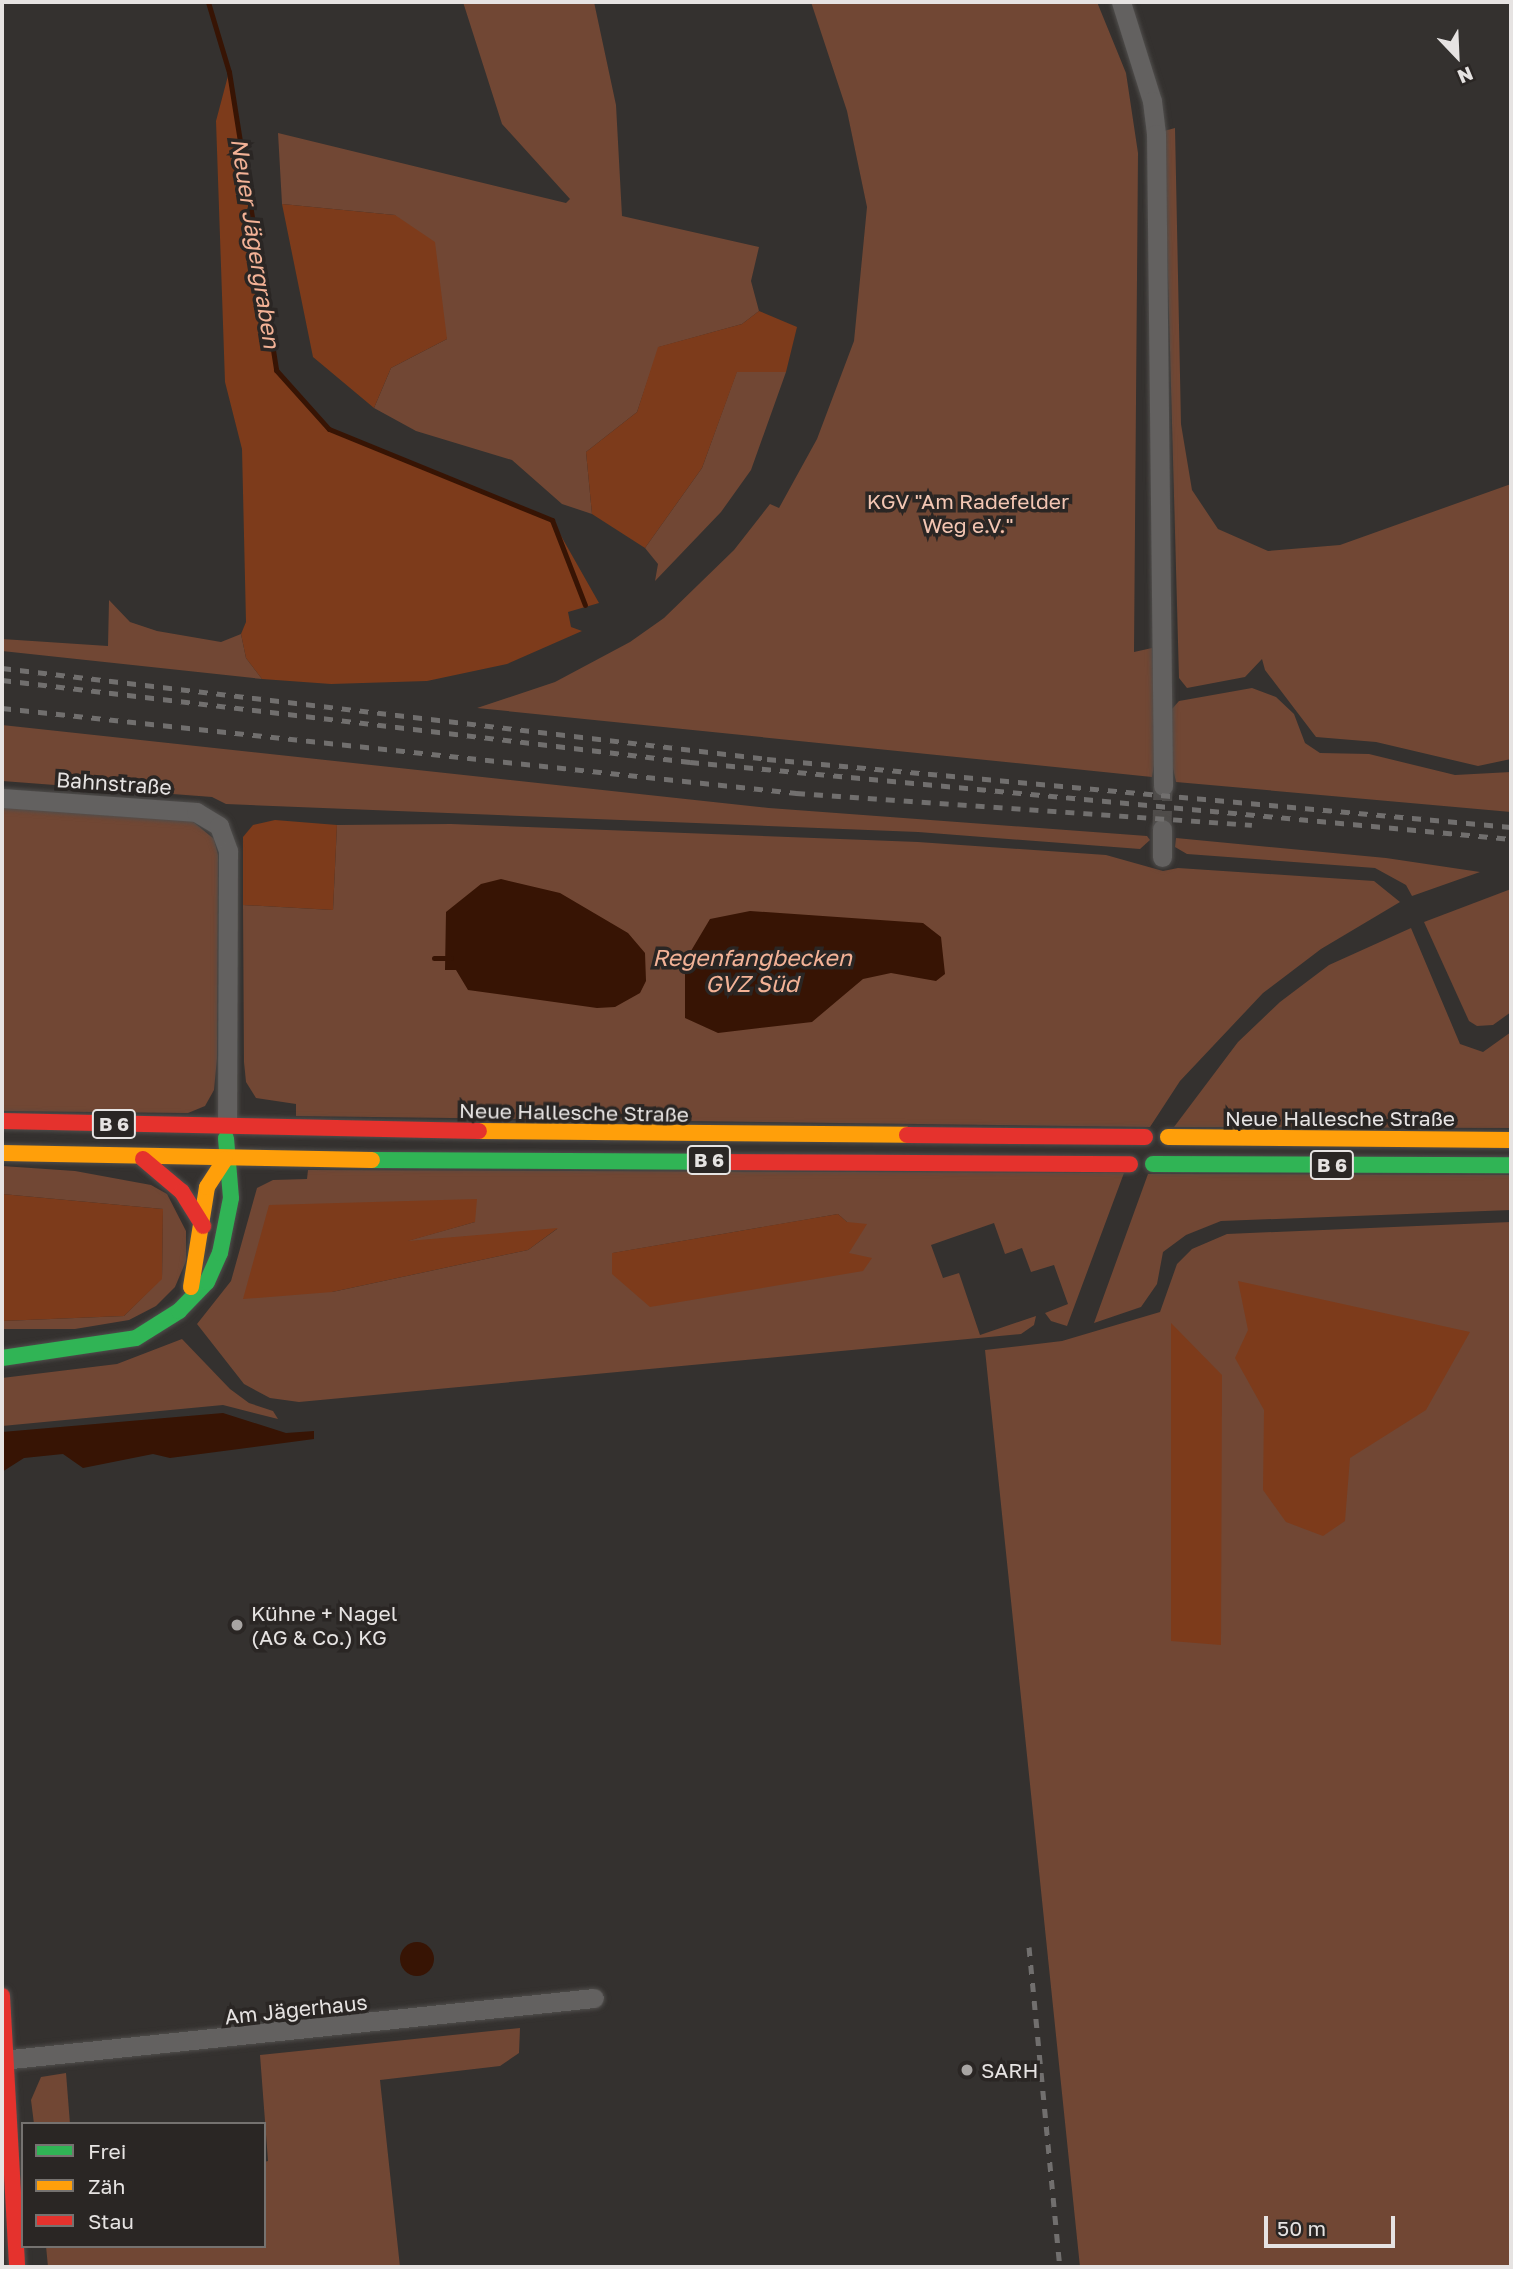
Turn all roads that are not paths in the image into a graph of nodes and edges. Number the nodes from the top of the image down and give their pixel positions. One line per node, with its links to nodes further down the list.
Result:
1 (1121, 2): 2 (street)
2 (1163, 786)
3 (2, 797): 7 (street, Bahnstraße)
4 (1162, 829): 5 (street)
5 (1162, 857)
6 (2, 1121): 7 (main road, Neue Hallesche Straße / B 6)
7 (227, 1126): 8 (main road, Neue Hallesche Straße / B 6); 13 (main road)
8 (1145, 1137)
9 (1168, 1138): 10 (main road, Neue Hallesche Straße / B 6)
10 (1511, 1140)
11 (2, 1153): 12 (main road, B 6)
12 (143, 1159): 13 (main road, B 6); 17 (main road)
13 (225, 1159): 14 (main road, B 6); 17 (main road); 18 (main road)
14 (1130, 1164)
15 (1153, 1164): 16 (main road, B 6)
16 (1511, 1165)
17 (203, 1226): 18 (main road)
18 (180, 1311): 19 (main road)
19 (2, 1358)
20 (2, 1996): 22 (main road)
21 (594, 1998): 22 (street, Am Jägerhaus)
22 (4, 2060): 24 (main road)
23 (2, 2171): 24 (main road)
24 (15, 2241): 25 (main road)
25 (17, 2267)

